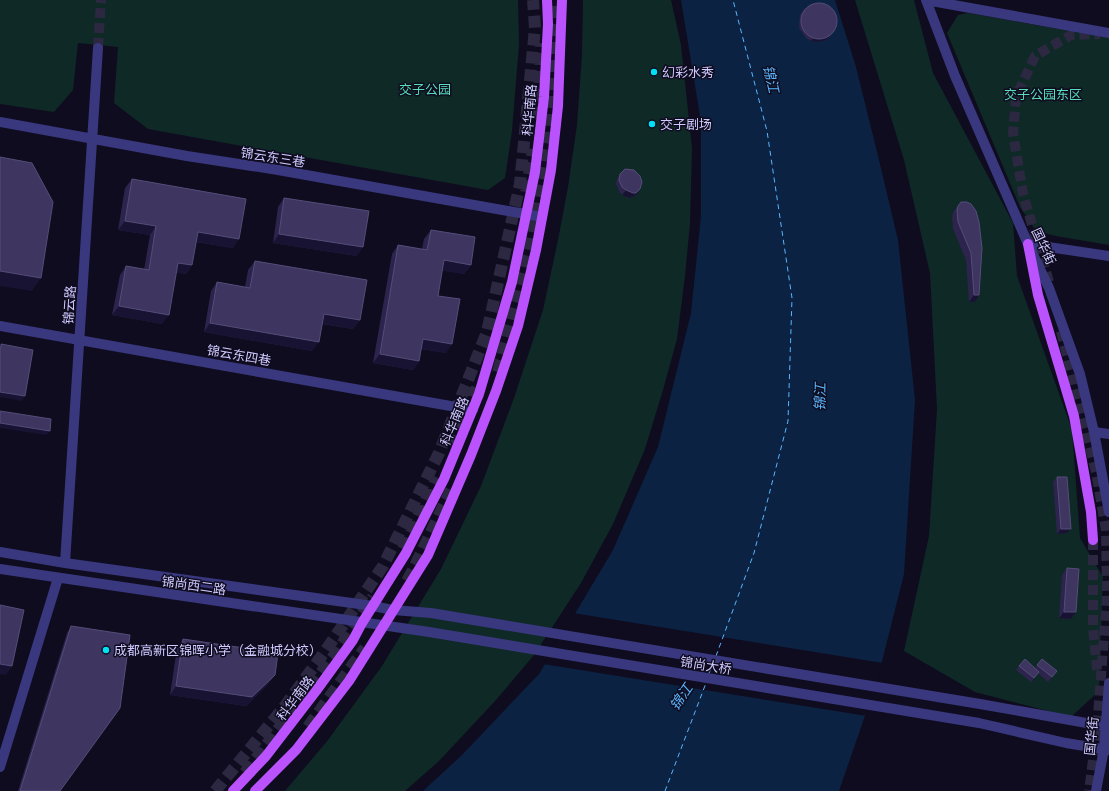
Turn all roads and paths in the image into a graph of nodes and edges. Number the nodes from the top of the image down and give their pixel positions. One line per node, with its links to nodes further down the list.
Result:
1 (547, 0): 8 (main road, 科华南路)
2 (562, 0): 9 (main road, 科华南路)
3 (926, 0): 4 (street); 10 (street, 国华街)
4 (1109, 33)
5 (98, 48): 7 (street, 锦云路)
6 (0, 122): 7 (street, 锦云东三巷)
7 (92, 138): 8 (street, 锦云东三巷); 13 (street, 锦云路)
8 (527, 214): 9 (street, 锦云东三巷); 14 (main road, 科华南路)
9 (542, 217): 24 (main road, 科华南路)
10 (1028, 244): 11 (street); 15 (street, 国华街); 18 (main road)
11 (1109, 256)
12 (0, 326): 13 (street, 锦云东四巷)
13 (80, 340): 14 (street, 锦云东四巷); 20 (street, 锦云路)
14 (473, 410): 23 (main road, 科华南路)
15 (1094, 432): 16 (street); 17 (street, 国华街)
16 (1109, 434)
17 (1109, 512)
18 (1093, 540)
19 (0, 552): 20 (street, 锦尚大桥)
20 (65, 563): 23 (street, 锦尚大桥)
21 (0, 570): 22 (street, 锦尚西二路)
22 (58, 578): 25 (street, 锦尚西二路); 30 (street)
23 (373, 606): 24 (street, 锦尚大桥); 25 (main road, 科华南路)
24 (393, 610): 26 (main road, 科华南路); 28 (street, 锦尚大桥)
25 (362, 623): 26 (street, 锦尚西二路); 31 (main road, 科华南路)
26 (384, 626): 29 (street, 锦尚大桥); 32 (main road, 科华南路)
27 (1109, 683): 28 (street, 国华街)
28 (1108, 727): 29 (street, 国华街)
29 (1107, 749): 33 (street, 国华街)
30 (0, 767)
31 (233, 791)
32 (255, 791)
33 (1096, 791)

